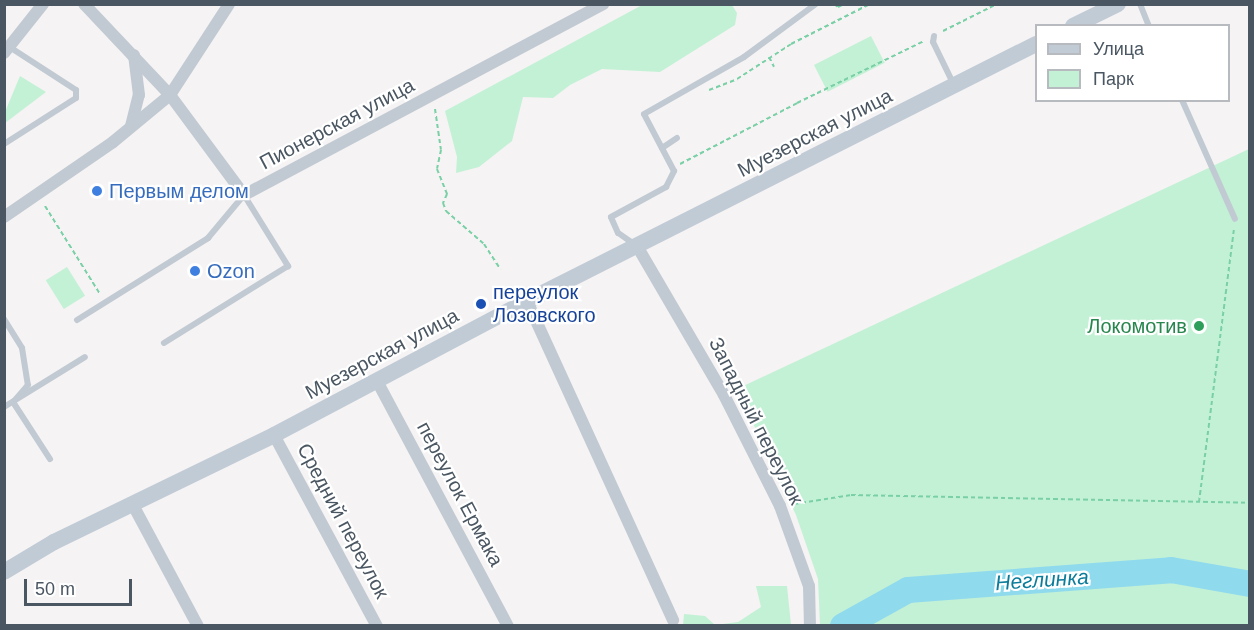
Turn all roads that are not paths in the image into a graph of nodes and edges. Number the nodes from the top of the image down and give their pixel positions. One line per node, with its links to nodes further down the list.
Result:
1 (43, 4): 12 (street)
2 (84, 4): 13 (street)
3 (229, 4): 15 (street)
4 (603, 4): 21 (street, Пионерская улица)
5 (816, 4): 20 (lane)
6 (1118, 4): 8 (main road)
7 (1140, 4): 9 (lane)
8 (1077, 24)
9 (1148, 24)
10 (934, 36): 14 (lane)
11 (1035, 45): 14 (main road, Муезерская улица)
12 (6, 48): 19 (lane)
13 (134, 55): 15 (street); 17 (street)
14 (954, 86): 24 (main road, Муезерская улица)
15 (170, 95): 17 (street); 21 (street)
16 (1183, 102): 23 (lane)
17 (131, 126): 22 (street)
18 (677, 138): 20 (lane)
19 (4, 144)
20 (662, 148): 24 (lane)
21 (244, 195): 27 (lane, Пионерская улица); 28 (lane)
22 (4, 217)
23 (1235, 219)
24 (636, 246): 25 (main road, Муезерская улица); 41 (street, Западный переулок)
25 (527, 301): 30 (main road, Муезерская улица); 37 (street)
26 (4, 319): 31 (lane)
27 (77, 320)
28 (164, 343)
29 (85, 357): 31 (lane)
30 (377, 381): 33 (main road, Муезерская улица); 40 (street, переулок Ермака)
31 (14, 402): 32 (lane); 34 (lane)
32 (4, 407)
33 (274, 435): 35 (main road, Муезерская улица); 39 (street, Средний переулок)
34 (50, 459)
35 (133, 505): 36 (main road, Муезерская улица); 38 (street)
36 (4, 572)
37 (673, 620)
38 (198, 626)
39 (377, 626)
40 (508, 626)
41 (810, 626)

